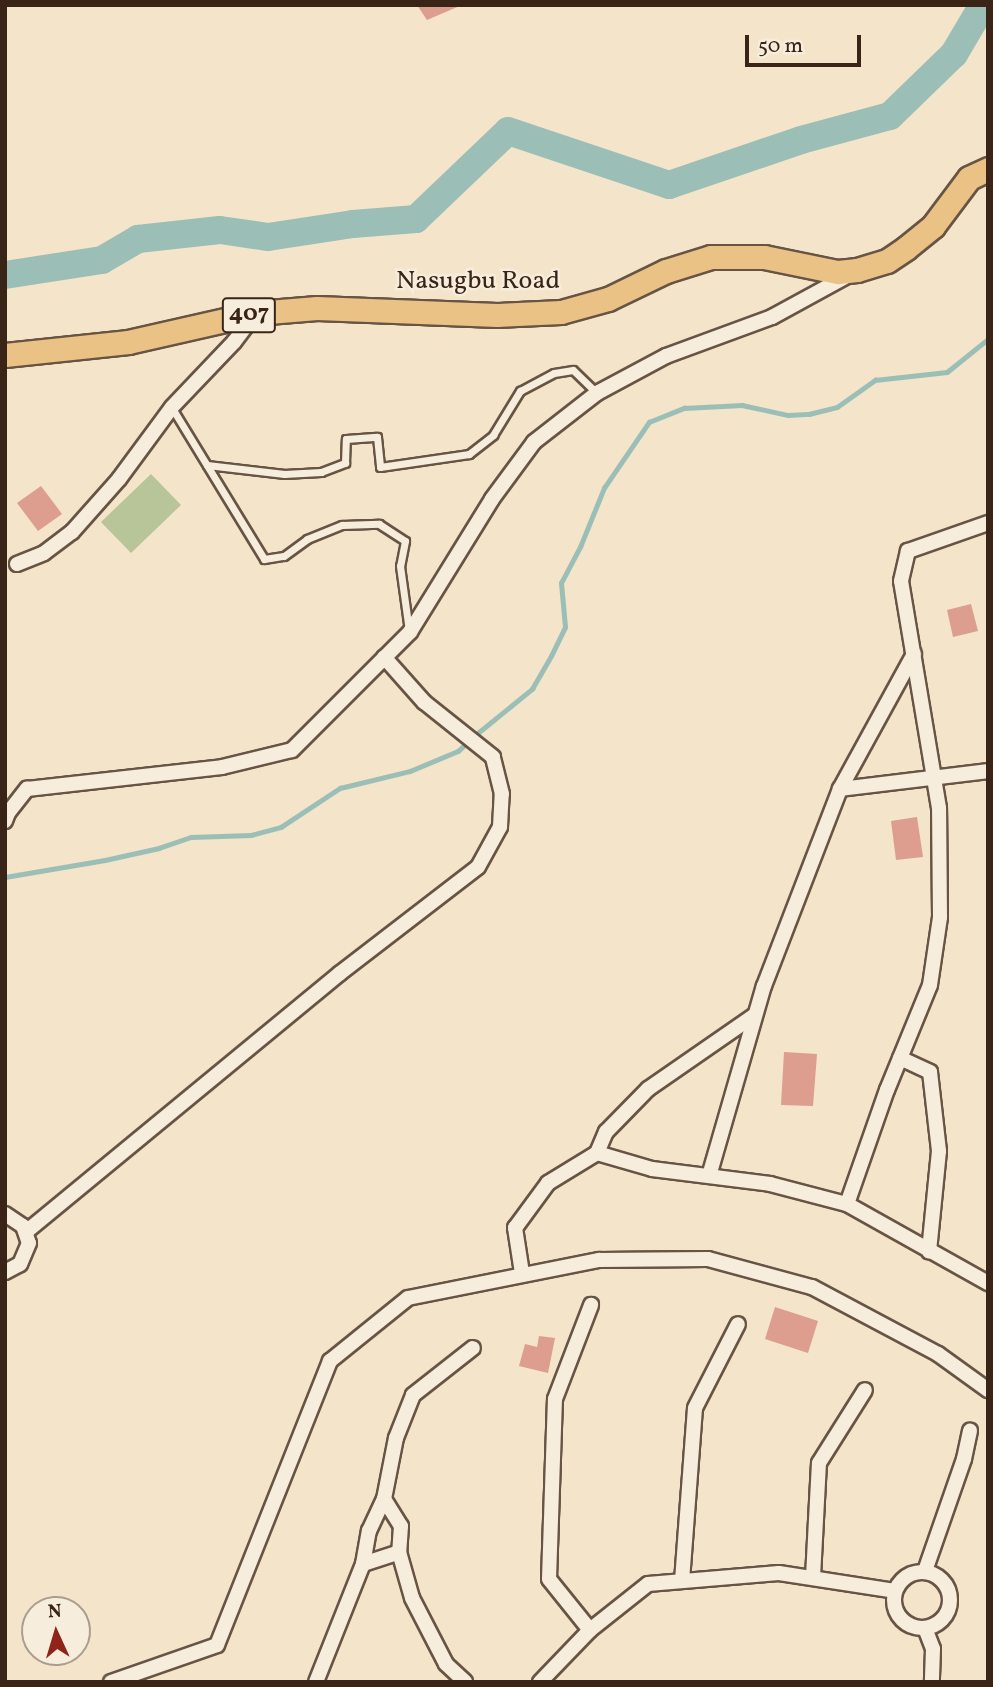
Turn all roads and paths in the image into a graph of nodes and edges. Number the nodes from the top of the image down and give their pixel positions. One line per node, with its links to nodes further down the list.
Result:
1 (988, 169): 2 (main road, Nasugbu Road / 407)
2 (857, 270): 3 (main road, Nasugbu Road / 407); 5 (street)
3 (256, 313): 4 (main road, Nasugbu Road / 407); 6 (street)
4 (5, 355)
5 (597, 393): 7 (lane); 10 (street)
6 (172, 407): 7 (lane); 9 (street)
7 (207, 465): 10 (lane)
8 (988, 523): 11 (street)
9 (18, 564)
10 (410, 632): 12 (street)
11 (914, 654): 14 (street); 15 (street)
12 (384, 657): 16 (street); 23 (street)
13 (988, 771): 14 (street)
14 (934, 778): 15 (street); 18 (street)
15 (841, 789): 17 (street)
16 (5, 821)
17 (755, 1015): 19 (street); 20 (street)
18 (900, 1058): 21 (street); 24 (street)
19 (597, 1153): 20 (street); 26 (street)
20 (709, 1176): 21 (street)
21 (847, 1204): 24 (street)
22 (5, 1214): 23 (street)
23 (26, 1232): 25 (street)
24 (929, 1252): 27 (street)
25 (5, 1272)
26 (522, 1273): 32 (street); 43 (street)
27 (988, 1283)
28 (591, 1305): 42 (street)
29 (738, 1324): 39 (street)
30 (473, 1348): 34 (street)
31 (865, 1390): 38 (street)
32 (988, 1390)
33 (970, 1431): 37 (street)
34 (384, 1499): 35 (street); 36 (street)
35 (399, 1552): 36 (street); 45 (street)
36 (363, 1564): 44 (street)
37 (925, 1571): 40 (street); 41 (street)
38 (813, 1577): 39 (street); 40 (street)
39 (682, 1581): 42 (street)
40 (895, 1591): 41 (street)
41 (925, 1628): 47 (street)
42 (590, 1630): 46 (street)
43 (111, 1682)
44 (316, 1682)
45 (465, 1682)
46 (540, 1682)
47 (932, 1682)

